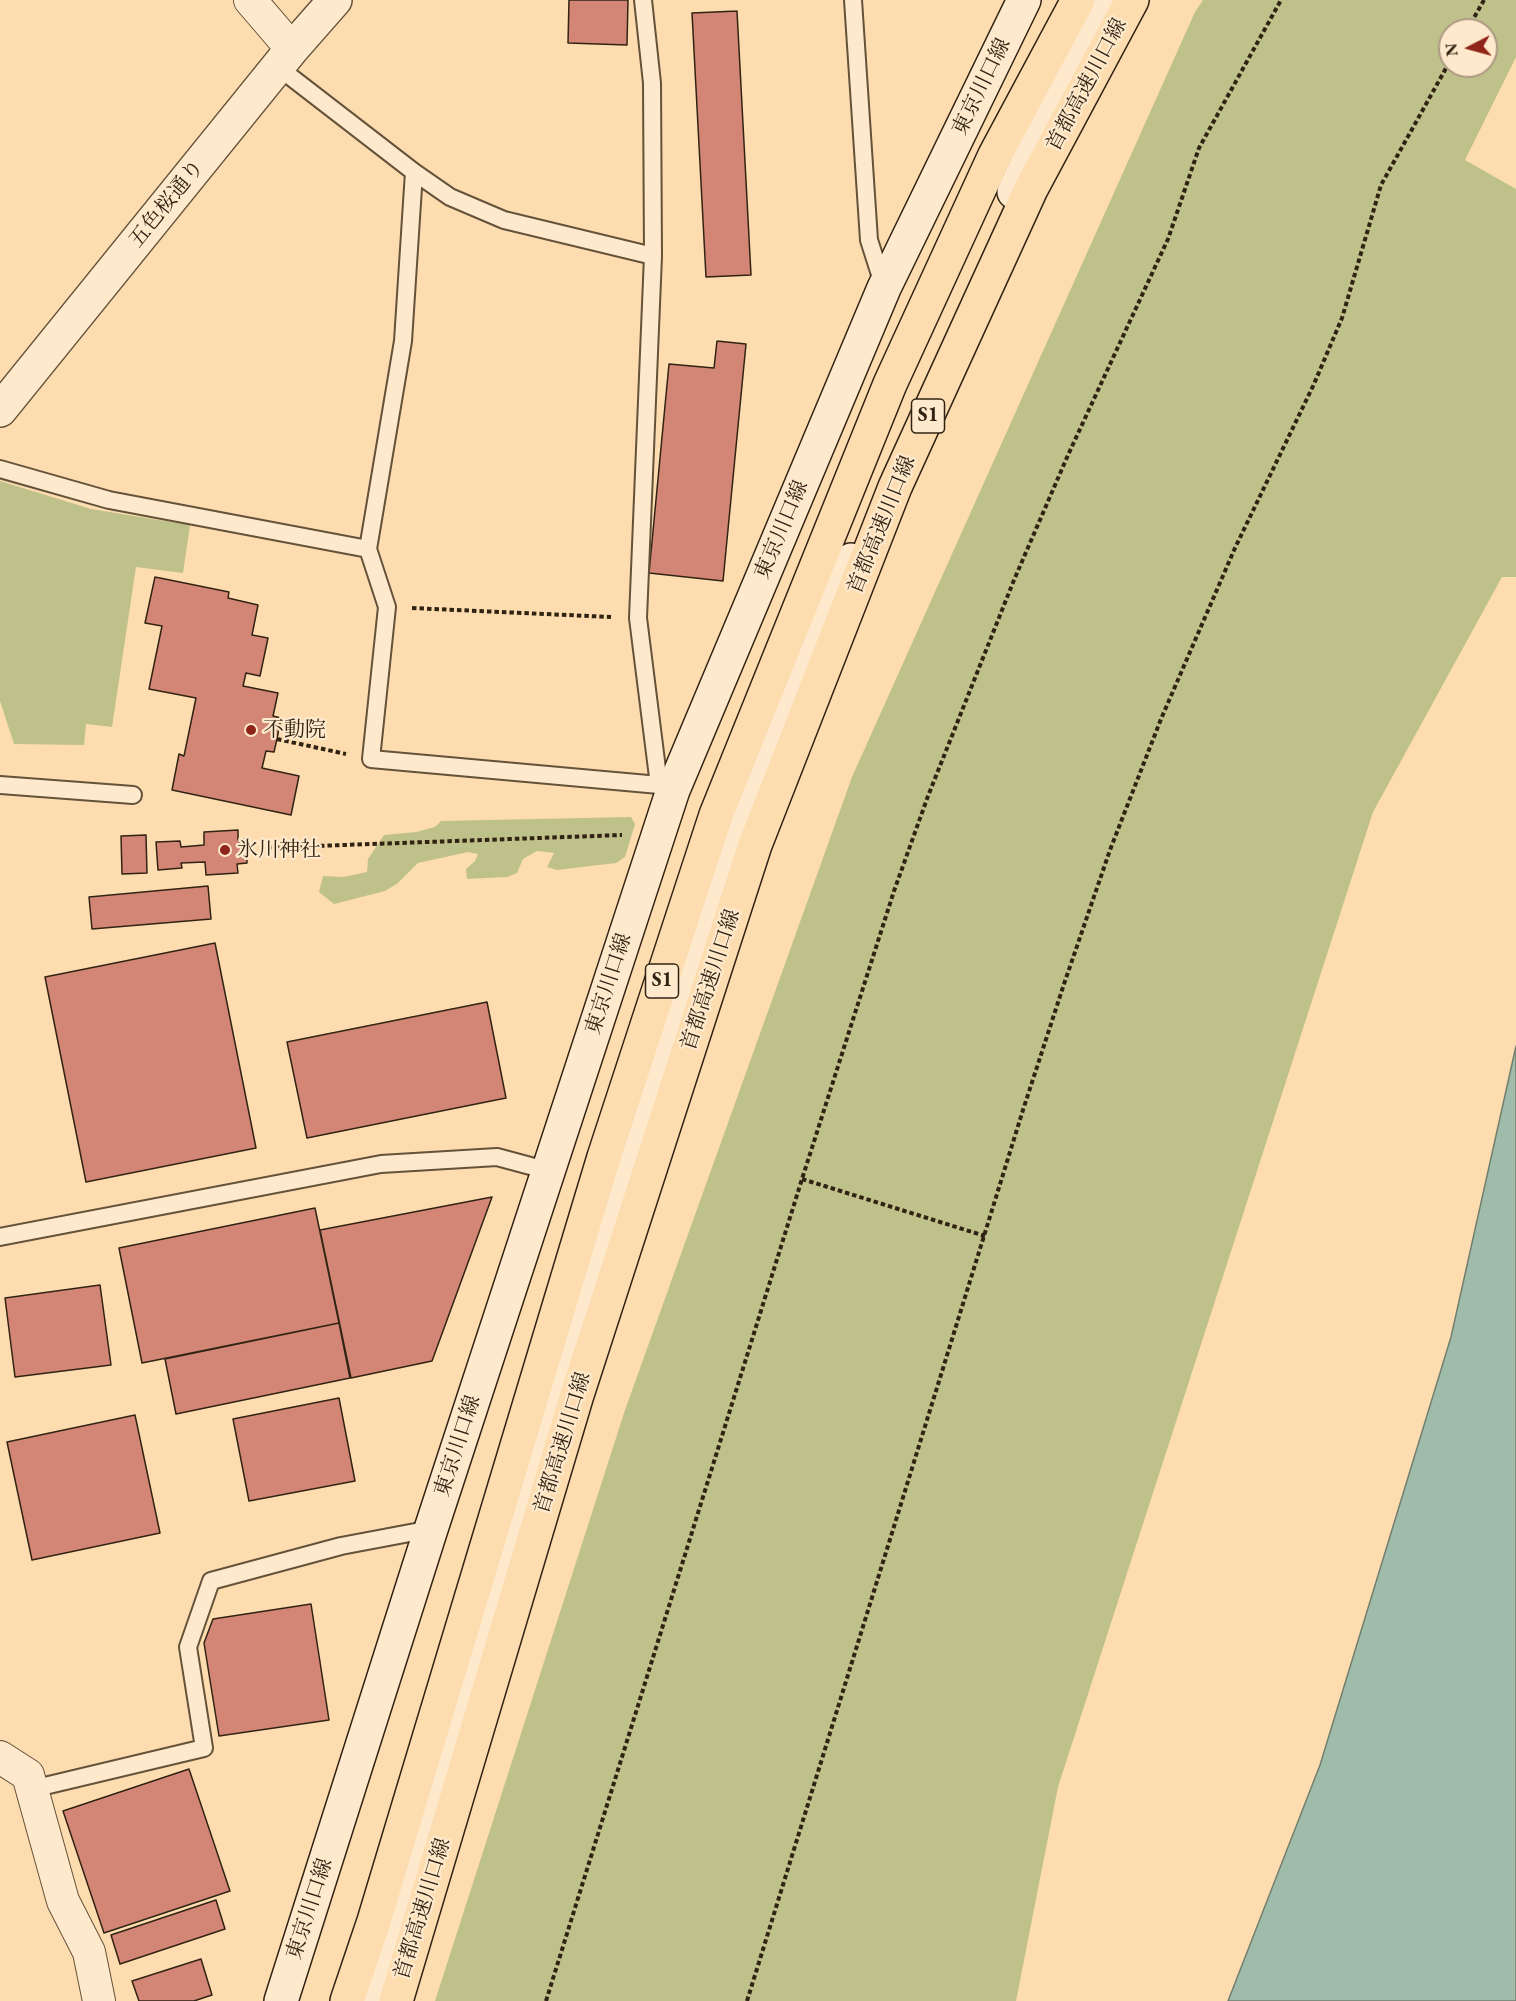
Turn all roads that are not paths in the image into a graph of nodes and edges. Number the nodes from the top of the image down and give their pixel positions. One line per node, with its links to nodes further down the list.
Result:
1 (250, 0): 9 (street)
2 (335, 0): 9 (main road, 五色桜通り)
3 (643, 0): 11 (lane)
4 (853, 0): 12 (lane)
5 (1024, 0): 12 (main road, 東京川口線)
6 (1078, 0): 26 (highway, 首都高速川口線 / S1)
7 (1109, 0): 27 (main road)
8 (1132, 0): 28 (highway, 首都高速川口線 / S1)
9 (285, 58): 10 (lane); 13 (main road, 五色桜通り)
10 (414, 172): 11 (lane); 15 (lane)
11 (653, 256): 17 (lane)
12 (884, 288): 17 (main road, 東京川口線)
13 (0, 410)
14 (0, 469): 15 (lane)
15 (368, 549): 17 (lane)
16 (0, 784): 18 (lane)
17 (666, 788): 19 (main road, 東京川口線)
18 (133, 795)
19 (549, 1170): 20 (lane); 21 (main road, 東京川口線)
20 (0, 1237)
21 (431, 1529): 23 (lane); 25 (main road, 東京川口線)
22 (0, 1757): 23 (street)
23 (32, 1789): 24 (street)
24 (99, 2001)
25 (281, 2001)
26 (348, 2001)
27 (375, 2001)
28 (396, 2001)

